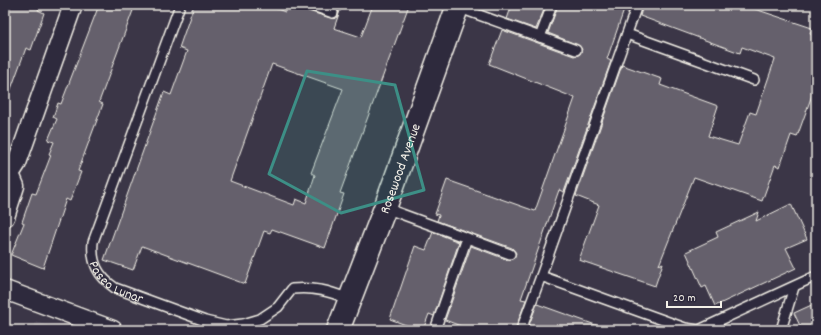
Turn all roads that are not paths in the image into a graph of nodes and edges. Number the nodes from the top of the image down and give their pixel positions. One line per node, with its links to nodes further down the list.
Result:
1 (73, 5): 12 (street)
2 (180, 5): 21 (lane, Paseo Lunar)
3 (310, 5): 7 (lane)
4 (552, 5): 9 (lane)
5 (637, 5): 8 (lane)
6 (457, 6): 9 (lane); 13 (main road, Rosewood Avenue)
7 (333, 13)
8 (627, 34): 11 (lane); 17 (lane)
9 (540, 36): 10 (lane)
10 (576, 50)
11 (754, 80)
12 (7, 175): 14 (street)
13 (385, 208): 15 (lane); 21 (main road, Rosewood Avenue)
14 (5, 217)
15 (467, 238): 16 (lane); 25 (lane)
16 (510, 254)
17 (541, 276): 22 (lane); 26 (lane)
18 (816, 276): 19 (lane)
19 (794, 286): 27 (lane); 28 (lane)
20 (5, 290): 23 (street)
21 (349, 299): 24 (main road, Rosewood Avenue)
22 (685, 329): 27 (lane)
23 (113, 330)
24 (338, 330)
25 (436, 330)
26 (521, 330)
27 (699, 330)
28 (780, 330)

